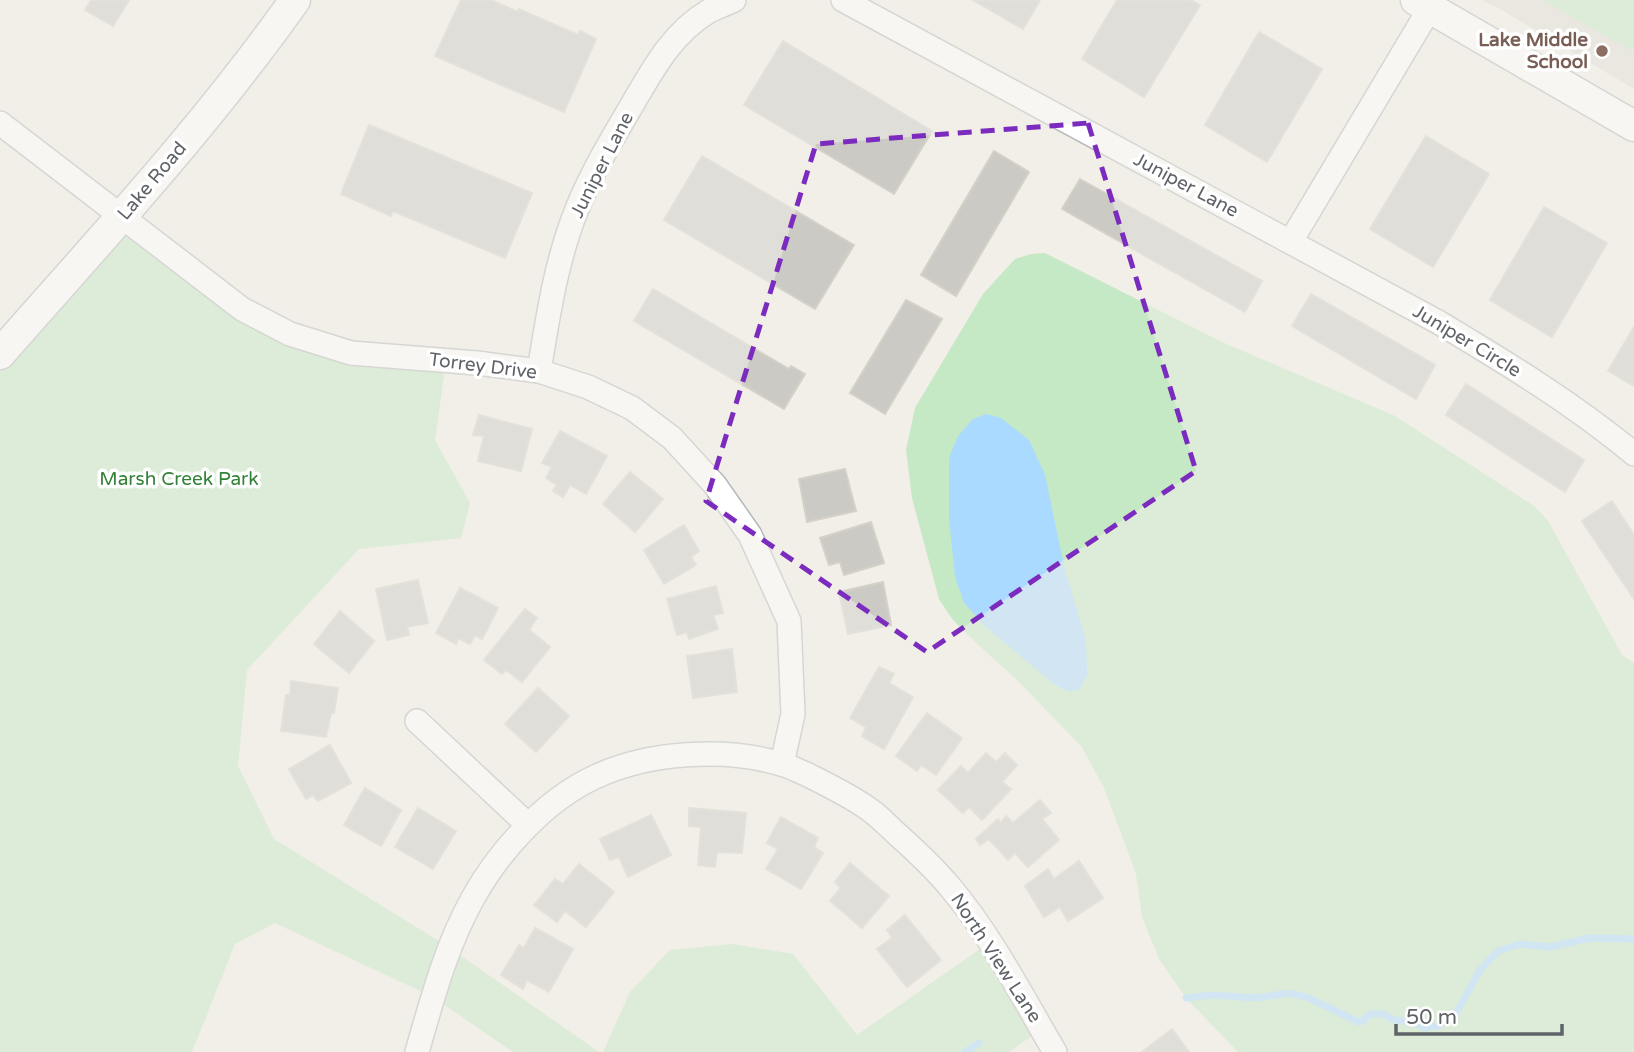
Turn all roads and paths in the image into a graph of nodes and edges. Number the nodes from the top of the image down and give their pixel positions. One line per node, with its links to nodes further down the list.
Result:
1 (295, 0): 7 (street, Lake Road)
2 (734, 0): 10 (street, Juniper Lane)
3 (843, 0): 8 (street, Juniper Lane)
4 (1423, 4): 6 (street); 8 (street)
5 (0, 123): 7 (street, Torrey Drive)
6 (1634, 126)
7 (122, 217): 9 (street, Lake Road); 10 (street, Torrey Drive)
8 (1291, 241): 11 (street, Juniper Circle)
9 (0, 354)
10 (539, 371): 13 (street, Torrey Drive)
11 (1634, 454)
12 (417, 721): 14 (street)
13 (782, 764): 14 (street, North View Lane); 16 (street, North View Lane)
14 (528, 825): 15 (street, North View Lane)
15 (417, 1052)
16 (1055, 1052)

